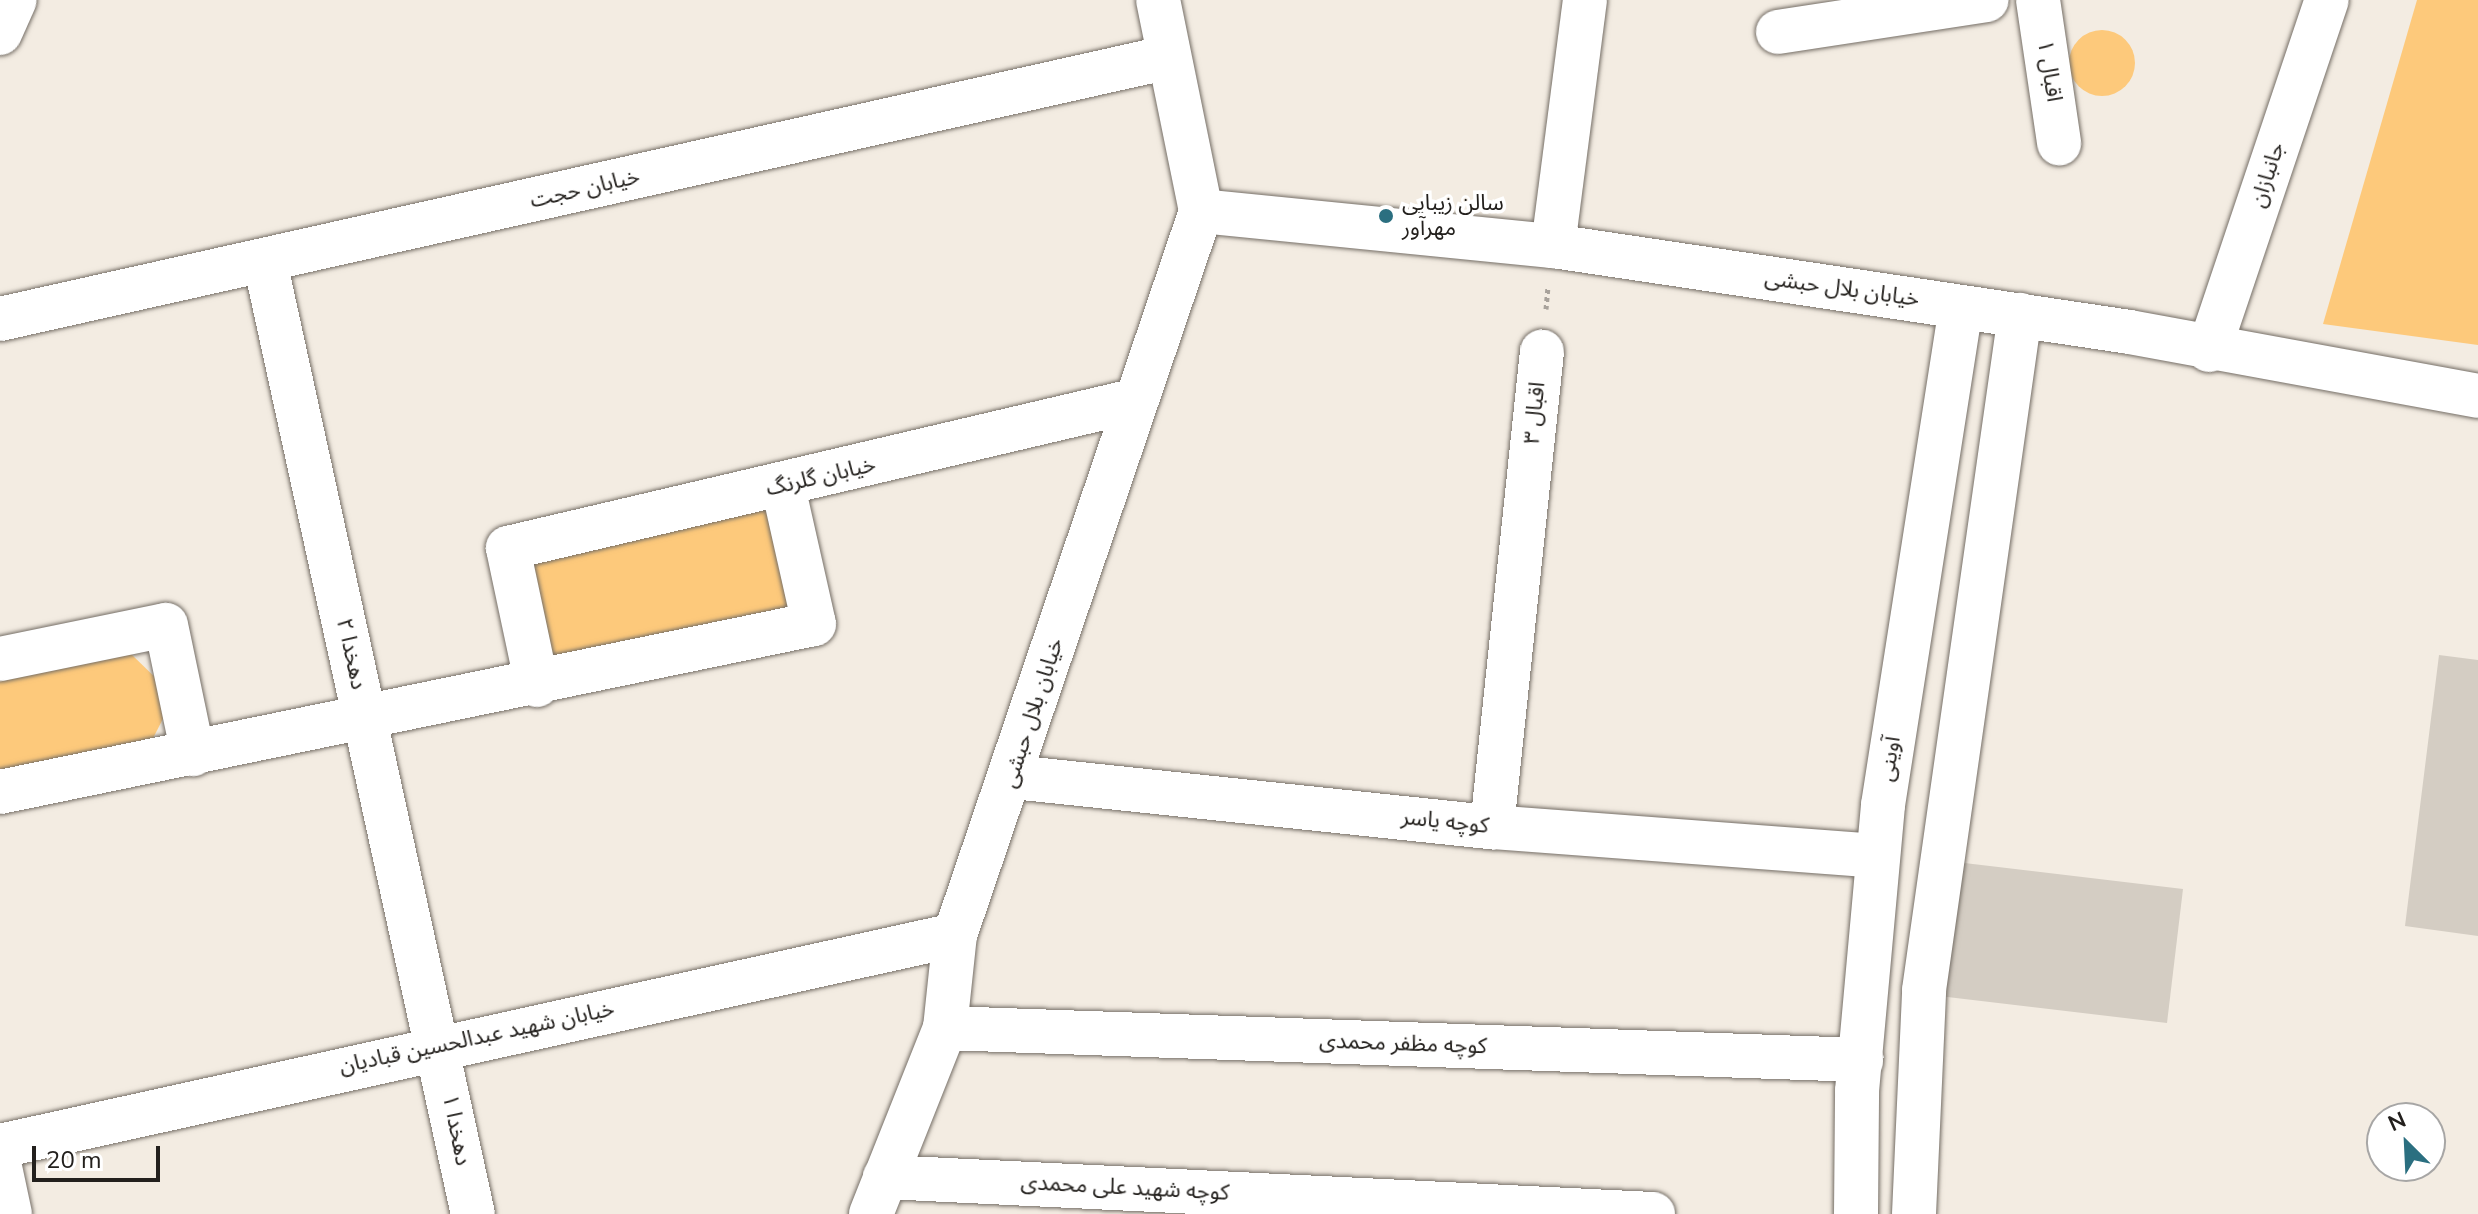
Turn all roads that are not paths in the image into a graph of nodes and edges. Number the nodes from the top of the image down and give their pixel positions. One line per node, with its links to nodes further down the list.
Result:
1 (15, 0): 8 (street)
2 (1158, 0): 9 (street)
3 (1585, 0): 12 (street)
4 (1987, 0): 7 (street)
5 (2038, 0): 10 (street, اقبال ۱)
6 (2327, 0): 17 (street, جانبازان)
7 (1778, 32)
8 (0, 33)
9 (1169, 57): 11 (street); 13 (street, خیابان حجت)
10 (2059, 143)
11 (1201, 211): 12 (street, خیابان بلال حبشی); 20 (street, خیابان بلال حبشی)
12 (1553, 246): 14 (street, خیابان بلال حبشی)
13 (265, 262): 16 (street, خیابان حجت); 24 (street, دهخدا ۲)
14 (1961, 307): 15 (street, خیابان بلال حبشی); 29 (street, آوینی)
15 (2020, 315): 17 (street, خیابان بلال حبشی); 41 (street)
16 (0, 319)
17 (2209, 350): 19 (street, خیابان بلال حبشی)
18 (1542, 352): 28 (street, اقبال ۳)
19 (2478, 396)
20 (1133, 401): 21 (street, خیابان گلرنگ); 26 (street, خیابان بلال حبشی)
21 (783, 486): 23 (street, خیابان گلرنگ); 23 (street)
22 (0, 659): 25 (street)
23 (537, 685): 24 (street)
24 (365, 721): 25 (street); 32 (street, دهخدا ۲)
25 (193, 754): 27 (street)
26 (1013, 777): 28 (street, کوچه یاسر); 30 (street, خیابان بلال حبشی)
27 (0, 792)
28 (1492, 827): 29 (street, کوچه یاسر)
29 (1878, 856): 33 (street, آوینی)
30 (955, 935): 31 (street, خیابان بلال حبشی); 32 (street, خیابان شهید عبدالحسین قبادیان)
31 (945, 1028): 33 (street, کوچه مظفر محمدی); 36 (street, خیابان بلال حبشی)
32 (439, 1045): 34 (street, خیابان شهید عبدالحسین قبادیان); 38 (street, دهخدا ۱)
33 (1861, 1060): 40 (street, آوینی)
34 (0, 1146)
35 (0, 1167): 37 (street)
36 (878, 1196): 39 (street, کوچه شهید علی محمدی)
37 (10, 1214)
38 (473, 1214)
39 (1653, 1214)
40 (1856, 1214)
41 (1914, 1214)

